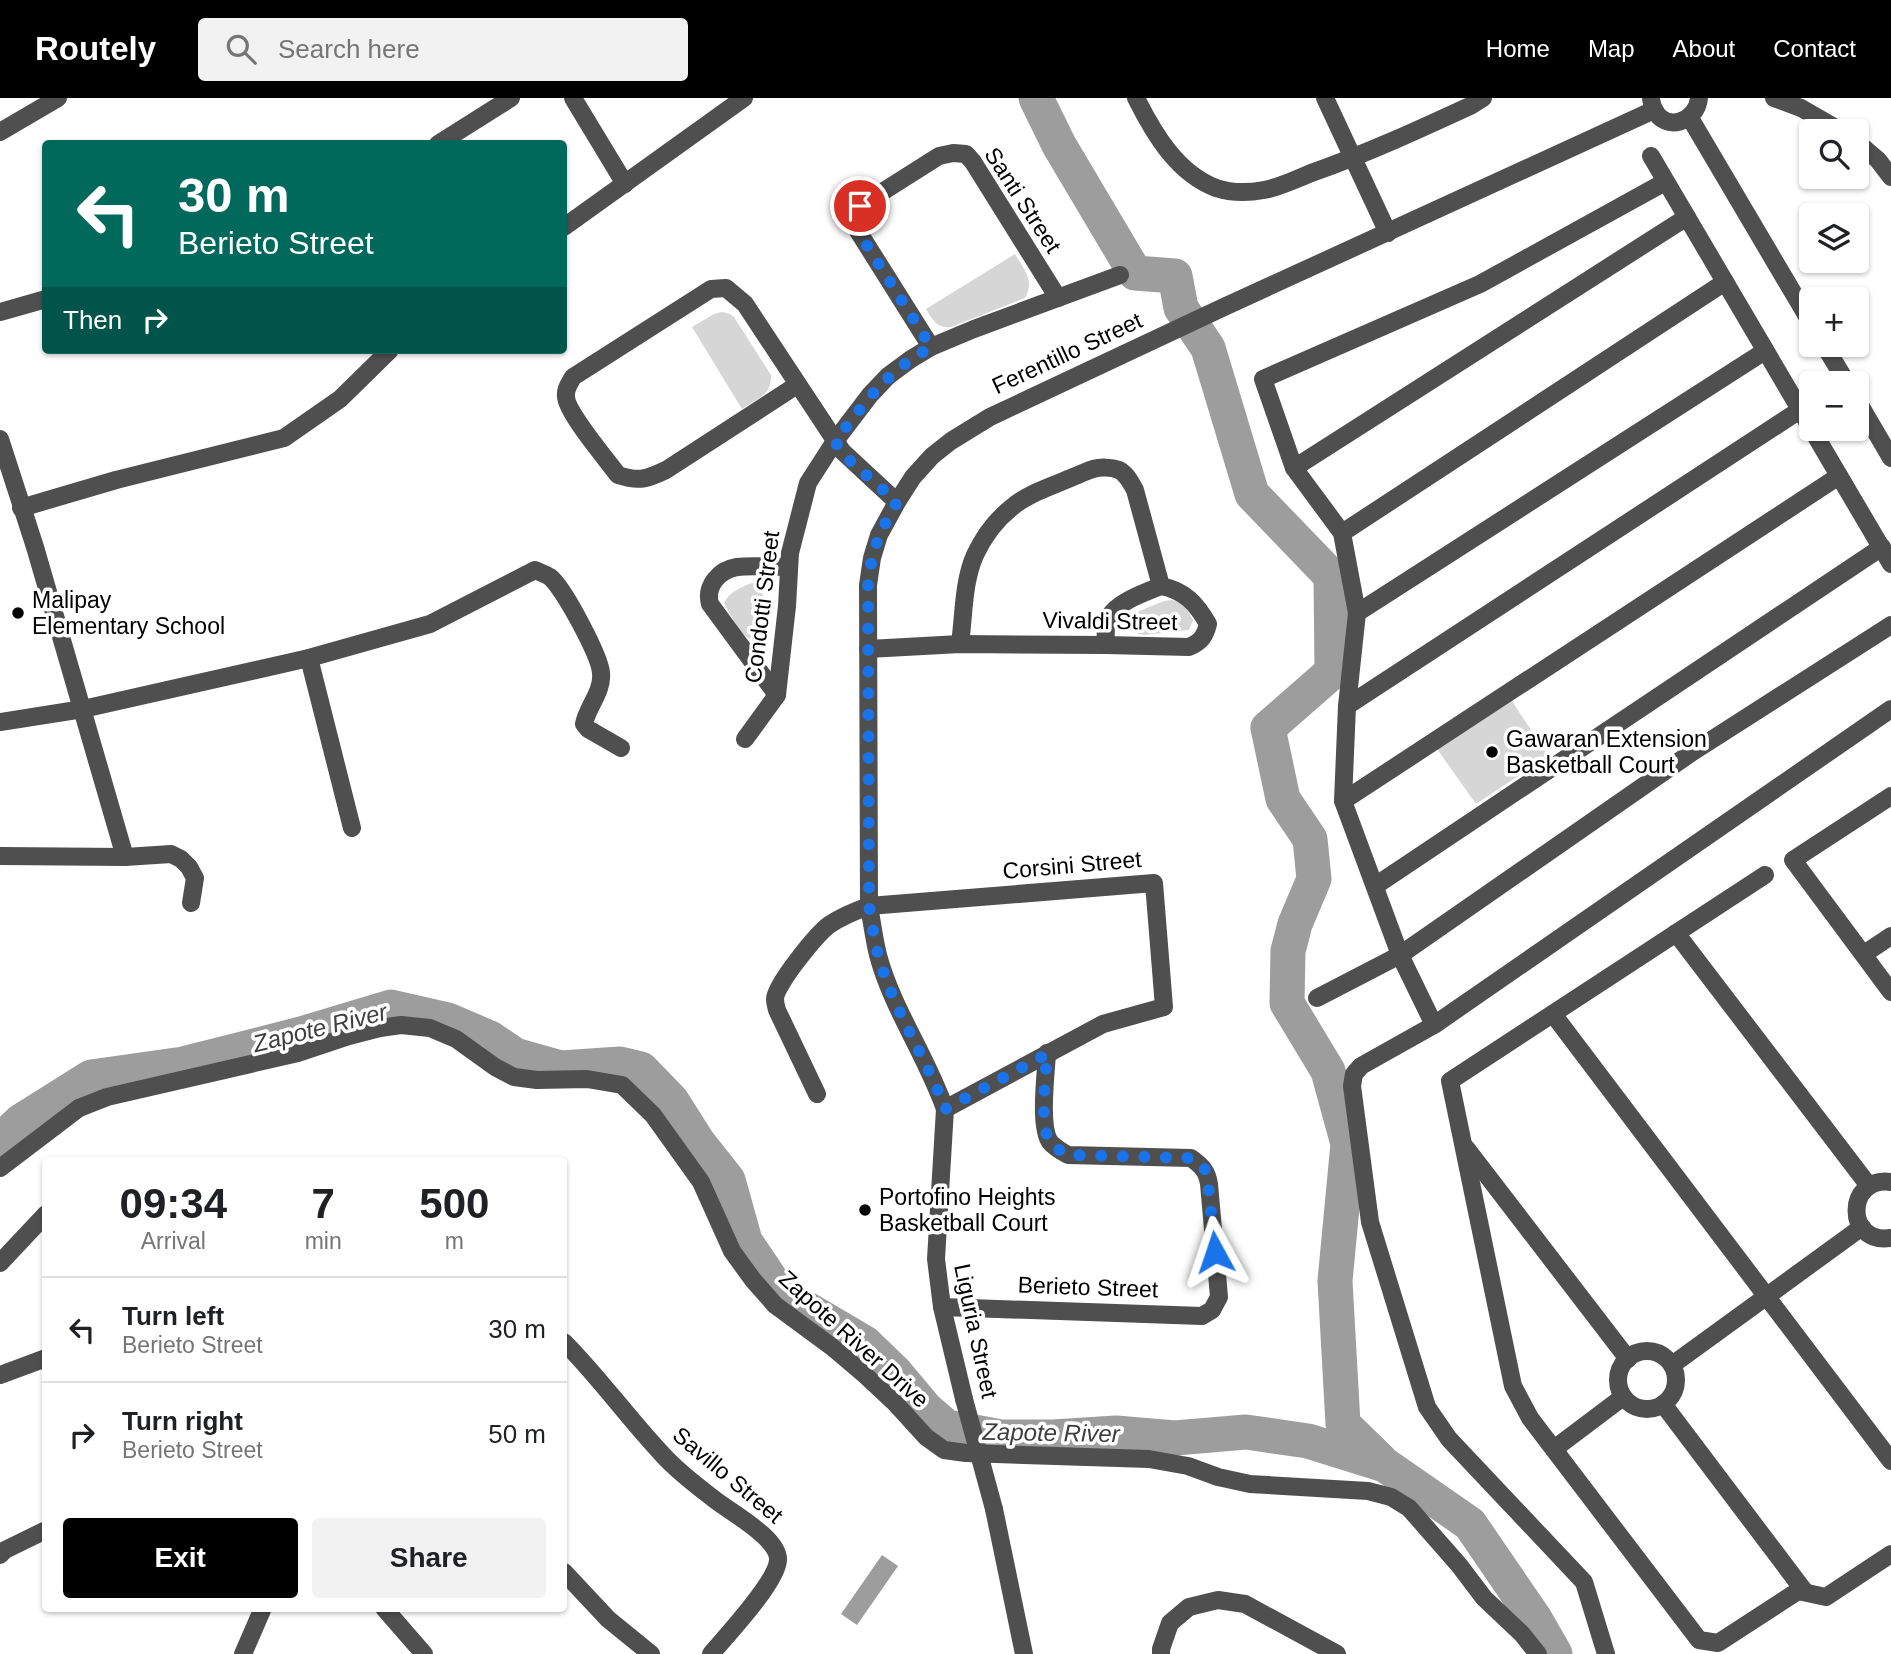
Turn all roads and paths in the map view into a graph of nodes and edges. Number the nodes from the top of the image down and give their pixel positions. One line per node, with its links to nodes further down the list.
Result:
1 (58, 98): 13 (street)
2 (511, 98): 14 (street)
3 (573, 98): 20 (street)
4 (744, 98): 20 (street)
5 (1136, 98): 17 (street)
6 (1325, 98): 17 (street)
7 (1483, 98): 17 (street)
8 (1699, 98): 11 (street)
9 (1774, 98): 12 (street)
10 (1652, 104): 11 (street); 23 (street, Ferentillo Street)
11 (1690, 118): 28 (street)
12 (1820, 119)
13 (0, 132)
14 (444, 140)
15 (1869, 152): 18 (street)
16 (1651, 156): 19 (street)
17 (1353, 159): 23 (street)
18 (1891, 177)
19 (1665, 182): 21 (street); 41 (street)
20 (625, 184): 22 (street)
21 (1687, 217): 25 (street); 41 (street)
22 (567, 225)
23 (1388, 233): 43 (street, Ferentillo Street)
24 (1120, 275): 26 (street, Condotti Street)
25 (1725, 282): 31 (street); 45 (street)
26 (1058, 298): 30 (street, Condotti Street); 30 (street, Santi Street)
27 (42, 300): 29 (street)
28 (1799, 303)
29 (0, 312)
30 (931, 347): 39 (street, Condotti Street)
31 (1765, 351): 34 (street); 50 (street)
32 (386, 354): 44 (street)
33 (797, 385): 33 (street); 39 (street)
34 (1799, 408)
35 (1799, 411): 57 (street)
36 (1869, 420): 40 (street)
37 (0, 439): 44 (street)
38 (1818, 441): 42 (street)
39 (835, 442): 43 (street); 48 (street, Condotti Street)
40 (1891, 458)
41 (1294, 468): 45 (street)
42 (1839, 476): 46 (street); 64 (street)
43 (897, 502): 54 (street, Ferentillo Street)
44 (21, 508): 58 (street)
45 (1342, 533): 50 (street)
46 (1882, 547): 47 (street); 69 (street)
47 (1891, 564)
48 (789, 568): 56 (street, Condotti Street); 56 (street)
49 (1161, 586): 52 (street, Vivaldi Street); 53 (street); 53 (street, Vivaldi Street)
50 (1357, 613): 57 (street)
51 (1891, 625): 75 (street)
52 (960, 644): 53 (street, Vivaldi Street); 54 (street, Vivaldi Street)
53 (1106, 645)
54 (869, 649): 71 (street, Ferentillo Street)
55 (309, 658): 58 (street); 62 (street); 65 (street)
56 (777, 695): 61 (street, Condotti Street)
57 (1347, 706): 64 (street)
58 (83, 709): 60 (street); 67 (street)
59 (1891, 709): 79 (street)
60 (0, 722)
61 (745, 739)
62 (621, 748)
63 (1891, 796): 74 (street)
64 (1343, 801): 69 (street)
65 (352, 828)
66 (0, 856): 67 (street)
67 (125, 857): 70 (street)
68 (1765, 875): 72 (street)
69 (1375, 886): 75 (street)
70 (191, 903)
71 (869, 906): 80 (street, Corsini Street); 81 (street); 82 (street, Liguria Street)
72 (1676, 933): 78 (street); 87 (street)
73 (1891, 936): 74 (street)
74 (1864, 954): 76 (street)
75 (1400, 955): 77 (street); 79 (street)
76 (1891, 992)
77 (1317, 998)
78 (1553, 1014): 83 (street); 93 (street)
79 (1434, 1025): 120 (street)
80 (1047, 1054): 82 (street); 94 (street, Berieto Street)
81 (817, 1094)
82 (945, 1109): 94 (street, Liguria Street)
83 (1464, 1145): 85 (street); 88 (street)
84 (0, 1168): 119 (street, Zapote River Drive)
85 (1491, 1181): 88 (street); 97 (street)
86 (1891, 1182): 87 (street)
87 (1869, 1186): 90 (street)
88 (1473, 1191): 102 (street)
89 (42, 1218): 92 (street)
90 (1862, 1227): 91 (street); 93 (street)
91 (1891, 1238)
92 (0, 1262)
93 (1767, 1296): 98 (street); 103 (street)
94 (942, 1307): 112 (street, Liguria Street, bridge)
95 (567, 1345): 116 (street, Savillo Street)
96 (42, 1359): 99 (street)
97 (1628, 1359): 98 (street); 100 (street)
98 (1672, 1365): 101 (street)
99 (0, 1375)
100 (1623, 1397): 101 (street); 102 (street)
101 (1662, 1404): 108 (street)
102 (1554, 1449): 111 (street)
103 (1891, 1461)
104 (42, 1535): 106 (street)
105 (1891, 1554): 108 (street)
106 (0, 1555)
107 (567, 1575): 115 (street)
108 (1805, 1592): 111 (street)
109 (261, 1612): 113 (street)
110 (387, 1612): 114 (street)
111 (1706, 1648)
112 (1022, 1652)
113 (243, 1654)
114 (424, 1654)
115 (651, 1654)
116 (711, 1654)
117 (1161, 1654): 118 (street)
118 (1338, 1654)
119 (1538, 1654)
120 (1606, 1654)

